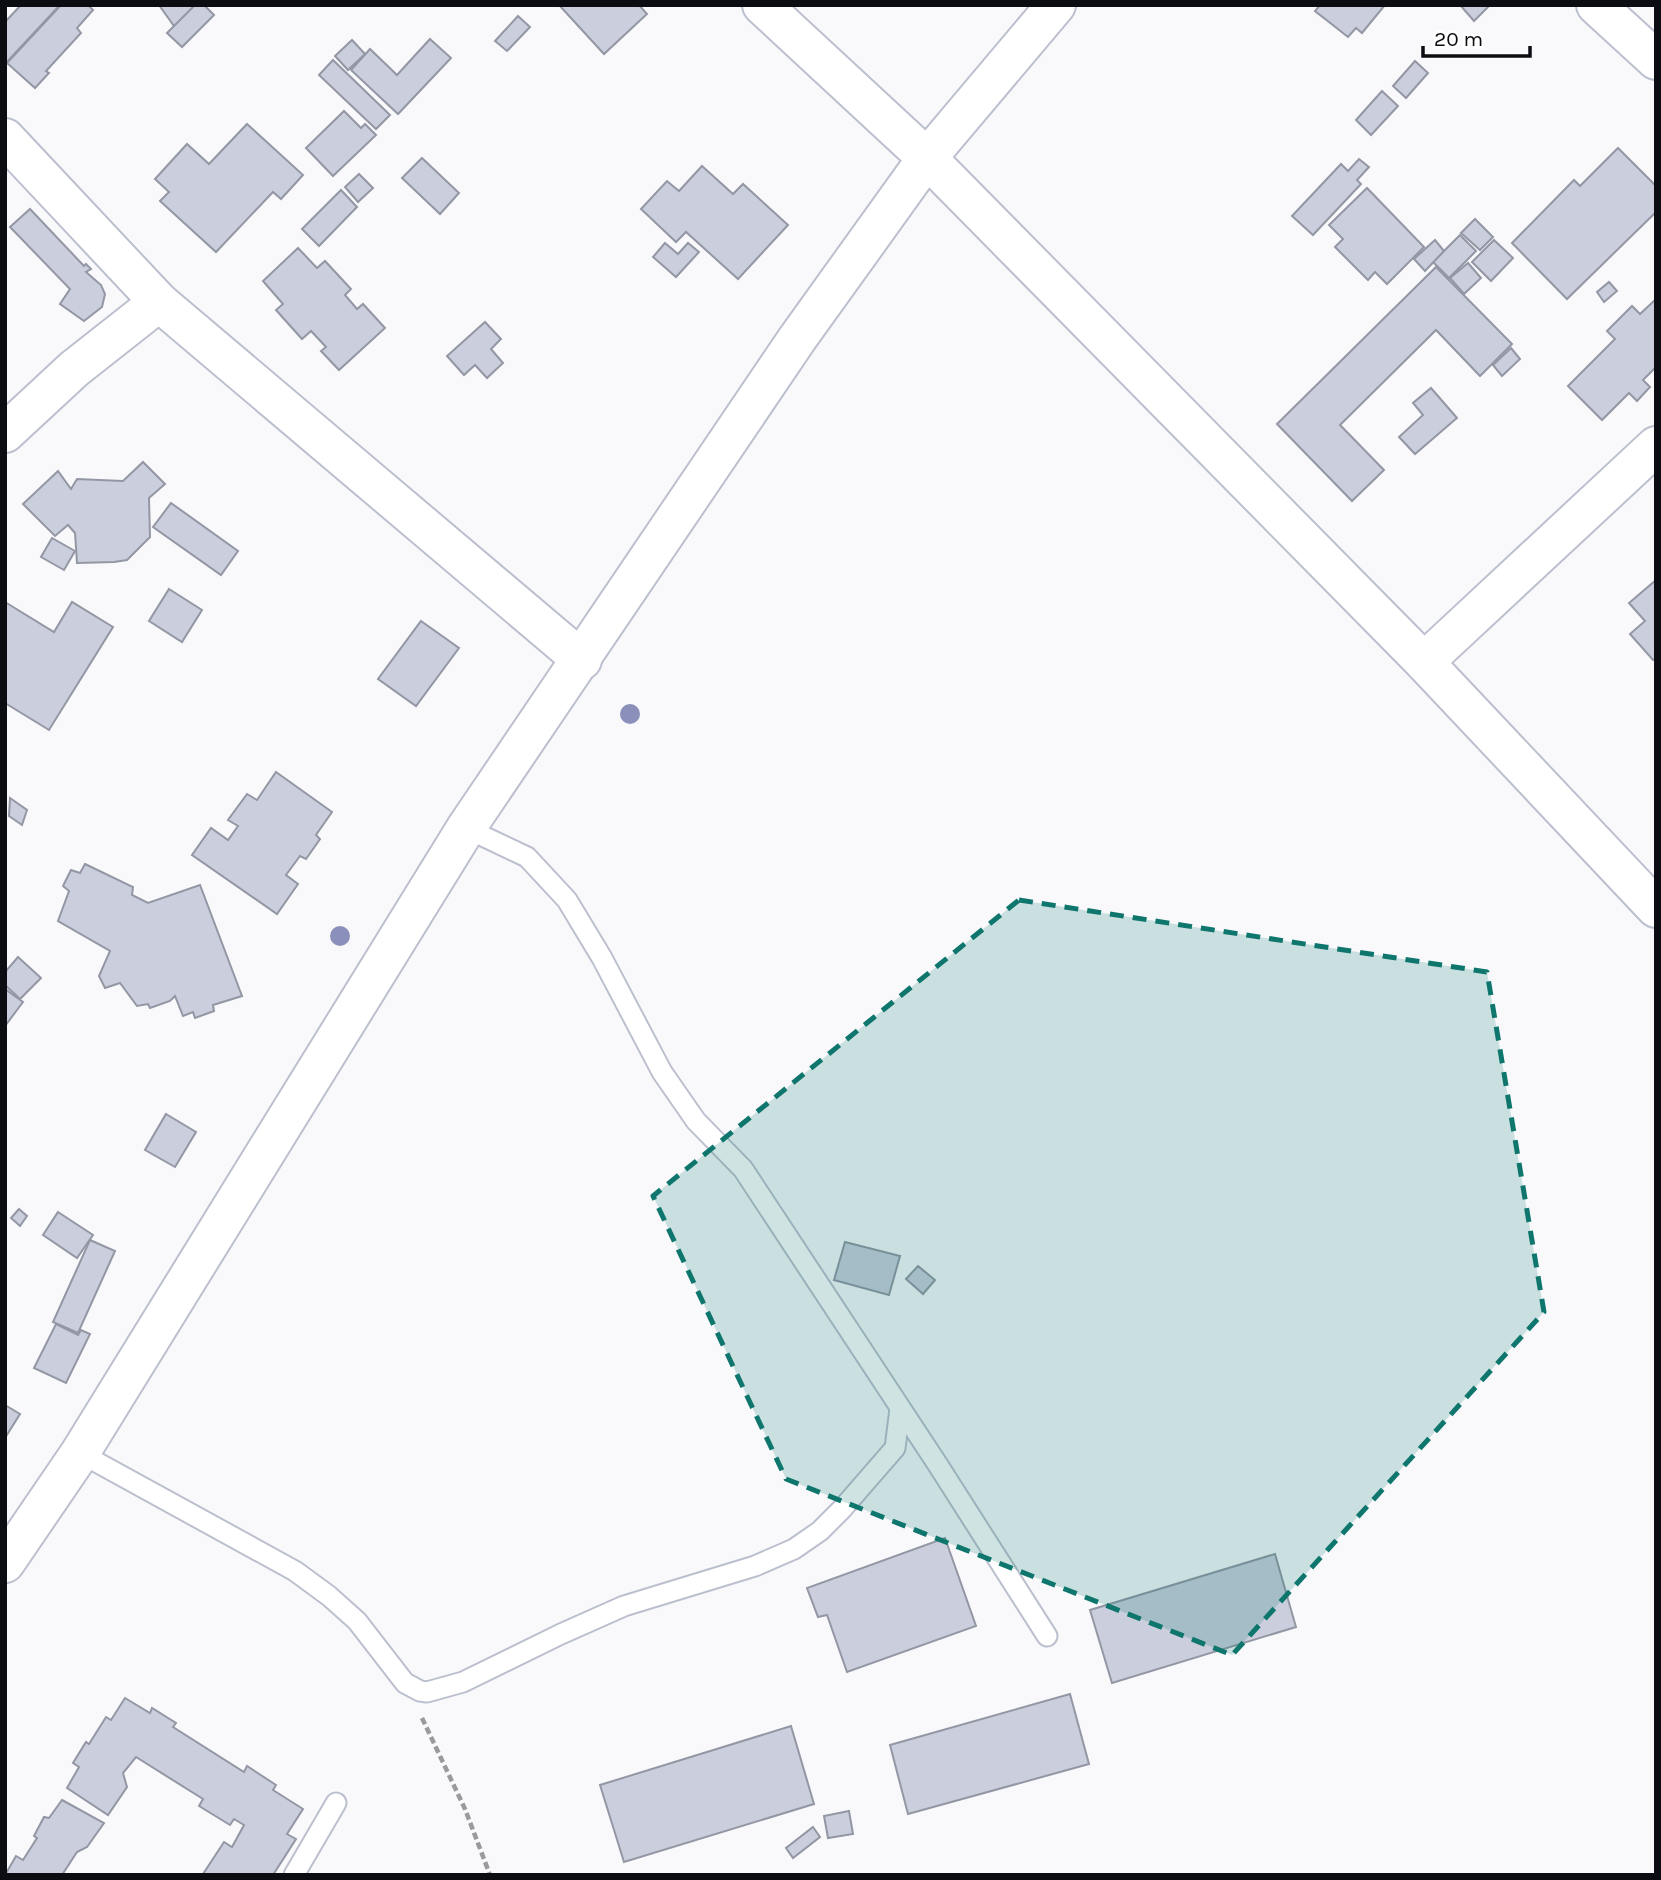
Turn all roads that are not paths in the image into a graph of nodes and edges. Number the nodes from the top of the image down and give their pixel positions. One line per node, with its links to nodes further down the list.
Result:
1 (762, 5): 6 (street)
2 (1056, 5): 6 (street)
3 (1596, 5): 4 (street)
4 (1656, 60)
5 (5, 138): 7 (street)
6 (927, 159): 10 (street); 11 (street)
7 (159, 302): 8 (street); 10 (street)
8 (5, 433)
9 (1656, 446): 11 (street)
10 (582, 660): 12 (street)
11 (1424, 662): 13 (street)
12 (466, 828): 14 (lane); 15 (street)
13 (1656, 908)
14 (900, 1409): 15 (lane); 17 (lane)
15 (80, 1454): 16 (street)
16 (5, 1563)
17 (1047, 1636)
18 (336, 1803): 19 (lane)
19 (294, 1875)

